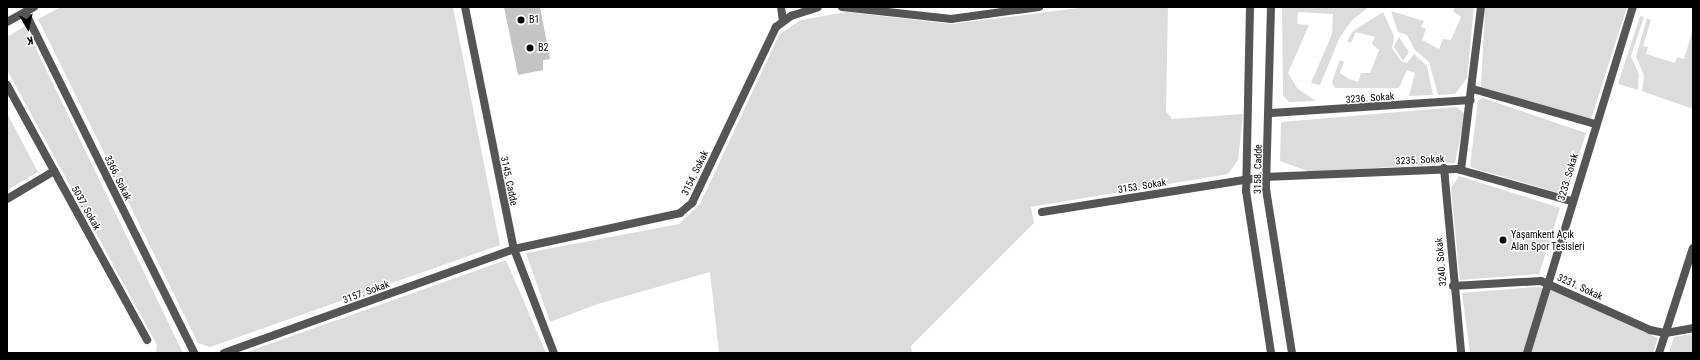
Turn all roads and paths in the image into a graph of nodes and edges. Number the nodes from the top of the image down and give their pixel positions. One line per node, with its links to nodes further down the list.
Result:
1 (34, 7): 11 (street)
2 (465, 7): 28 (street, 3145. Cadde)
3 (781, 7): 12 (street)
4 (818, 7): 12 (street)
5 (842, 7): 6 (street)
6 (1039, 7)
7 (1250, 7): 23 (street, 3158. Cadde)
8 (1271, 7): 17 (street, 3158. Cadde)
9 (1481, 7): 15 (street)
10 (1632, 7): 18 (street, 3233. Sokak)
11 (25, 12): 13 (street); 34 (street, 3366. Sokak)
12 (783, 21): 28 (street, 3154. Sokak)
13 (7, 22)
14 (7, 85): 21 (street, 5037. Sokak)
15 (1473, 89): 16 (street); 18 (street)
16 (1472, 100): 17 (street, 3236. Sokak); 20 (street)
17 (1271, 113): 22 (street, 3158. Cadde)
18 (1595, 124): 25 (street, 3233. Sokak)
19 (1444, 168): 20 (street, 3235. Sokak); 22 (street, 3235. Sokak); 30 (street, 3240. Sokak)
20 (1461, 170): 25 (street, 3235. Sokak)
21 (54, 172): 24 (street); 33 (street, 5037. Sokak)
22 (1266, 177): 23 (street, 3235. Sokak); 38 (street, 3158. Cadde)
23 (1245, 180): 26 (street, 3153. Sokak); 37 (street, 3158. Cadde)
24 (7, 199)
25 (1571, 201): 29 (street, 3233. Sokak)
26 (1042, 212)
27 (1693, 248): 32 (street)
28 (514, 249): 35 (street, 3157. Sokak); 36 (street, 3145. Cadde)
29 (1546, 282): 30 (street, 3231. Sokak); 32 (street, 3231. Sokak); 40 (street, 3233. Sokak)
30 (1453, 286): 39 (street, 3240. Sokak)
31 (1693, 328): 32 (street, 3231. Sokak)
32 (1666, 333): 41 (street)
33 (147, 340)
34 (194, 353)
35 (224, 353)
36 (554, 353)
37 (1271, 353)
38 (1292, 353)
39 (1461, 353)
40 (1527, 353)
41 (1659, 353)

